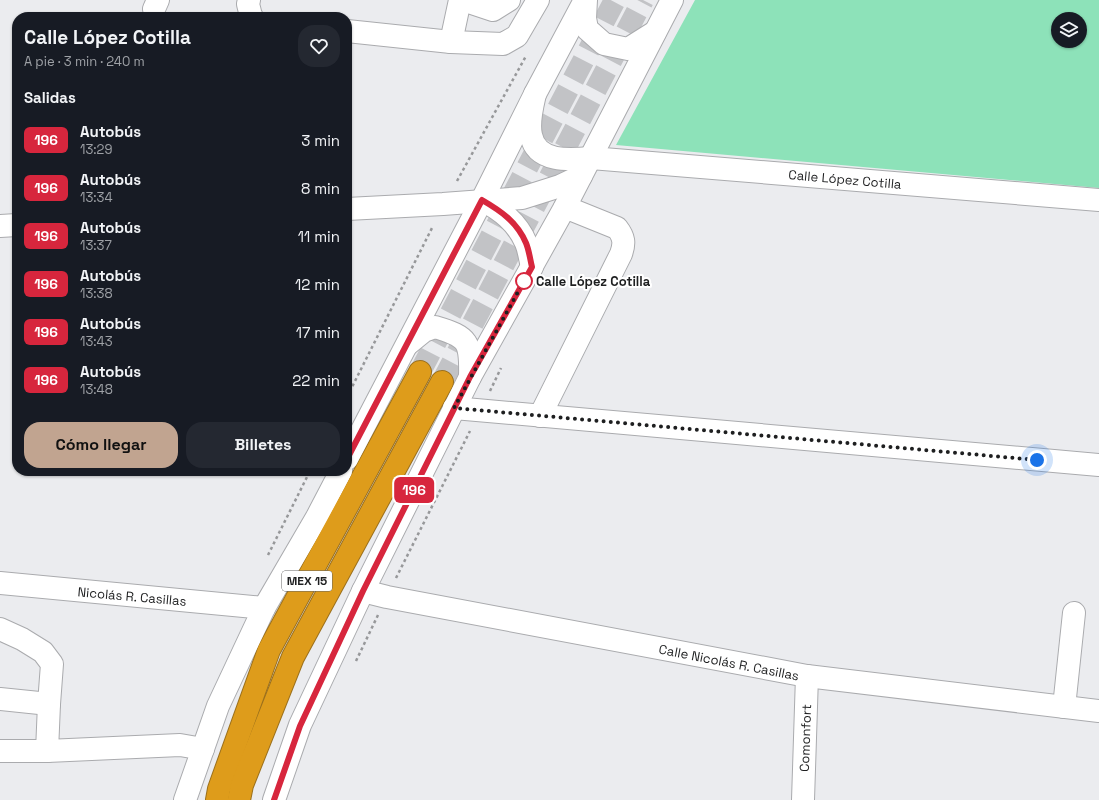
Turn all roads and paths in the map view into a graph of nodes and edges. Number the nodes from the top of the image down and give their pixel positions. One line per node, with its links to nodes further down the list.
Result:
1 (250, 0): 8 (street)
2 (460, 0): 11 (street)
3 (463, 0): 4 (street)
4 (508, 0)
5 (538, 0): 11 (street)
6 (586, 0): 10 (street); 12 (street)
7 (672, 0): 10 (street)
8 (250, 12)
9 (352, 32): 11 (street)
10 (655, 32): 13 (street)
11 (451, 42)
12 (534, 94): 13 (street, Calle López Cotilla); 14 (street)
13 (586, 167): 14 (street); 15 (street, Calle López Cotilla); 16 (street)
14 (482, 200): 17 (street); 20 (street); 21 (street)
15 (1099, 200)
16 (565, 207): 20 (street); 26 (street)
17 (352, 209)
18 (12, 225): 19 (street)
19 (0, 226)
20 (532, 267): 23 (street)
21 (406, 346): 23 (street); 27 (street)
22 (420, 372): 46 (highway, MEX 15)
23 (470, 377): 25 (street)
24 (442, 382): 47 (highway, MEX 15)
25 (454, 408): 26 (street); 33 (street)
26 (540, 416): 28 (street)
27 (352, 449)
28 (1099, 465)
29 (308, 476): 31 (path)
30 (338, 476): 34 (street)
31 (268, 556)
32 (0, 583): 34 (street, Nicolás R. Casillas)
33 (363, 591): 37 (street, Calle Nicolás R. Casillas); 48 (street)
34 (264, 608): 42 (street)
35 (1074, 613): 40 (street)
36 (0, 629): 39 (street)
37 (808, 676): 40 (street, Calle Nicolás R. Casillas); 49 (street, Comonfort)
38 (0, 699): 39 (street)
39 (49, 704): 44 (street)
40 (1064, 707): 41 (street, Calle Nicolás R. Casillas)
41 (1099, 711)
42 (203, 750): 44 (street); 45 (street)
43 (0, 751): 44 (street)
44 (47, 751)
45 (185, 800)
46 (217, 800)
47 (239, 800)
48 (274, 800)
49 (803, 800)

